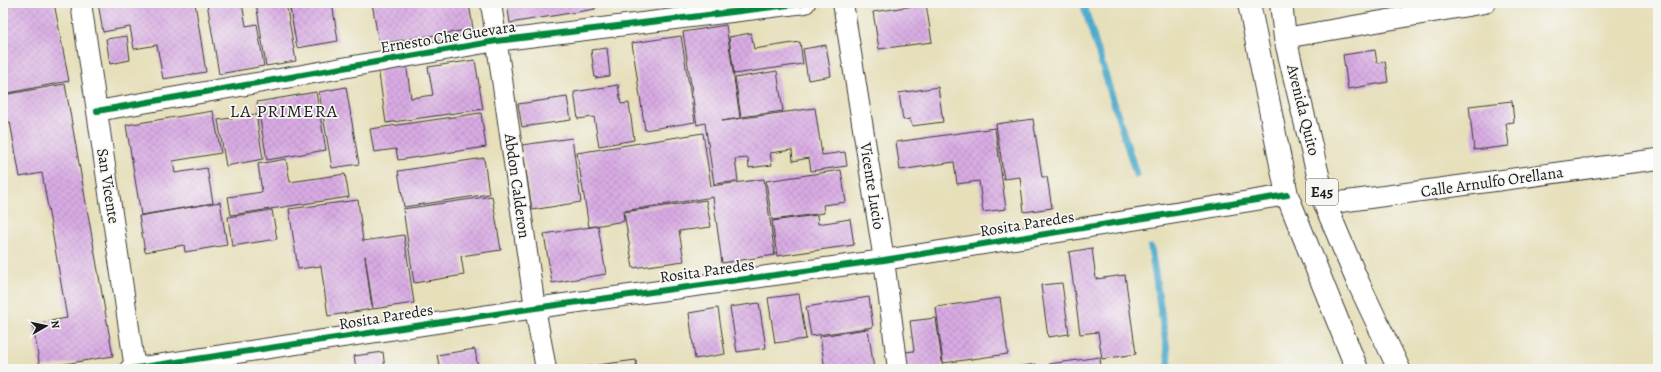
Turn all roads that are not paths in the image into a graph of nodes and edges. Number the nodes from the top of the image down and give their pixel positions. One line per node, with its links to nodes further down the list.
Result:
1 (81, 3): 10 (street, San Vicente)
2 (491, 3): 9 (street, Abdon Calderon)
3 (805, 3): 9 (street, Ernesto Che Guevara)
4 (843, 3): 14 (street, Vicente Lucio)
5 (1249, 3): 12 (highway, Avenida Quito / E45)
6 (1281, 3): 8 (highway, Avenida Quito / E45)
7 (1485, 3): 8 (street)
8 (1285, 38): 13 (highway, Avenida Quito / E45)
9 (496, 41): 10 (street, Ernesto Che Guevara); 15 (street, Abdon Calderon)
10 (97, 111): 16 (street, San Vicente)
11 (1658, 159): 13 (street, Calle Arnulfo Orellana)
12 (1287, 195): 14 (street, Rosita Paredes); 19 (highway, Avenida Quito / E45)
13 (1325, 204): 20 (highway, Avenida Quito / E45)
14 (884, 260): 15 (street, Rosita Paredes); 18 (street, Vicente Lucio)
15 (535, 308): 16 (street, Rosita Paredes); 17 (street, Abdon Calderon)
16 (133, 369)
17 (546, 369)
18 (898, 369)
19 (1357, 369)
20 (1399, 369)

